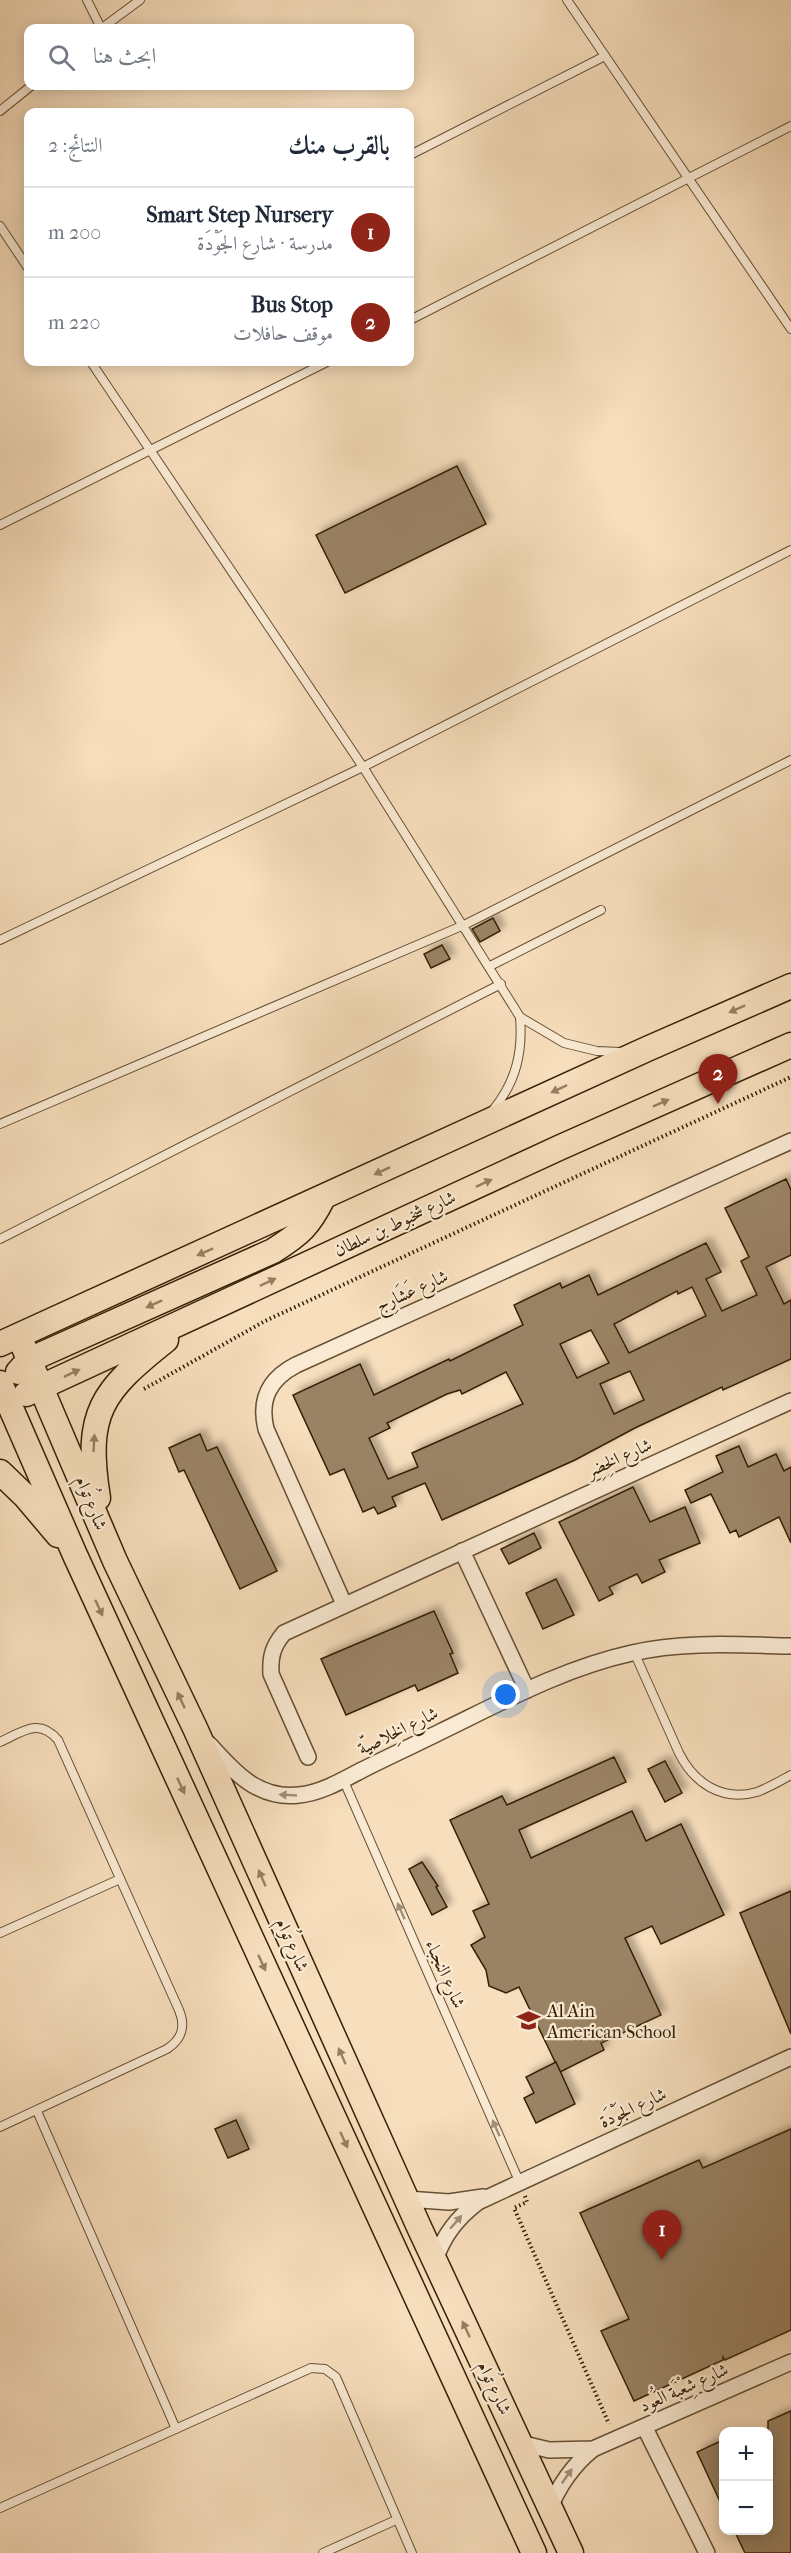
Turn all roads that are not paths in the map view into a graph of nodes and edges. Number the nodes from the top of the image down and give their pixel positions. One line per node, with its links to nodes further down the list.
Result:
1 (87, 0): 4 (lane)
2 (140, 0): 5 (lane)
3 (567, 0): 6 (lane)
4 (99, 24)
5 (107, 24)
6 (605, 56): 10 (lane); 11 (lane)
7 (26, 90): 8 (lane)
8 (0, 111)
9 (791, 126): 11 (lane)
10 (414, 154)
11 (687, 179): 14 (lane); 15 (lane)
12 (0, 226): 13 (lane)
13 (24, 262)
14 (414, 318)
15 (791, 329)
16 (94, 366): 18 (lane)
17 (319, 366): 18 (lane)
18 (149, 451): 19 (lane); 22 (lane)
19 (0, 525)
20 (791, 550): 22 (lane)
21 (791, 760): 24 (lane)
22 (363, 767): 24 (lane); 25 (lane)
23 (600, 910): 26 (lane)
24 (464, 925): 26 (lane); 32 (lane)
25 (0, 940)
26 (490, 966): 27 (lane)
27 (501, 984): 29 (lane); 36 (lane)
28 (791, 986): 31 (main road, one-way to 31)
29 (520, 1017): 31 (lane); 33 (lane)
30 (791, 1046): 37 (main road, شارع شخبوط بن سلطان, one-way to 30)
31 (647, 1049): 33 (main road, one-way to 33)
32 (0, 1124)
33 (478, 1126): 35 (main road, one-way to 35)
34 (791, 1141): 49 (street, شارع عَشَارِج)
35 (323, 1198): 38 (main road, one-way to 38); 39 (main road, one-way to 39)
36 (0, 1239)
37 (196, 1316): 41 (main road, شارع شخبوط بن سلطان, one-way to 37); 48 (main road, one-way to 37)
38 (10, 1340): 39 (main road, شارع تُوام); 40 (main road)
39 (29, 1360): 41 (main road, شارع تُوام); 42 (main road)
40 (0, 1377)
41 (41, 1387): 42 (main road, شارع شخبوط بن سلطان); 48 (main road, شارع تُوام)
42 (3, 1397): 44 (main road, شارع تُوام)
43 (791, 1401): 46 (street, شارع الخِضِر)
44 (39, 1471): 47 (main road, شارع تُوام); 48 (main road)
45 (0, 1472): 47 (main road)
46 (462, 1551): 49 (street, شارع الخِضِر); 52 (street)
47 (75, 1555): 77 (main road, شارع تُوام, one-way to 77)
48 (115, 1561): 53 (main road, شارع تُوام, one-way to 48)
49 (344, 1604): 55 (street, شارع الخِضِر)
50 (791, 1646): 51 (street, شارع الخِلاصيّة)
51 (634, 1652): 52 (street, شارع الخِلاصيّة); 56 (lane)
52 (527, 1690): 57 (street, شارع الخِلاصيّة)
53 (195, 1728): 57 (street, شارع الخِلاصيّة, one-way to 53); 65 (main road, شارع تُوام, one-way to 53)
54 (0, 1742): 58 (lane)
55 (308, 1757)
56 (791, 1775)
57 (343, 1779): 63 (lane, شارع النجباء, one-way to 57)
58 (120, 1879): 59 (lane); 61 (lane)
59 (0, 1933)
60 (791, 2057): 63 (street, شارع الجَوْدَة)
61 (36, 2111): 62 (lane); 69 (lane)
62 (0, 2127)
63 (519, 2181): 64 (street, شارع الجَوْدَة)
64 (491, 2195): 65 (street, شارع الجَوْدَة); 66 (street, شارع الجَوْدَة, one-way to 64)
65 (407, 2199): 66 (main road, شارع تُوام)
66 (435, 2260): 70 (main road, شارع تُوام, one-way to 66)
67 (791, 2361): 68 (street, شارع شِعْبَة العُود)
68 (645, 2428): 71 (street, شارع شِعْبَة العُود); 79 (street)
69 (176, 2429): 72 (lane); 74 (lane)
70 (520, 2444): 71 (street, شارع شِعْبَة العُود); 73 (main road, شارع تُوام)
71 (593, 2449): 73 (street, شارع شِعْبَة العُود, one-way to 71)
72 (0, 2508)
73 (549, 2510): 78 (main road, شارع تُوام)
74 (396, 2520): 75 (lane); 76 (lane)
75 (323, 2553)
76 (412, 2553)
77 (534, 2553)
78 (571, 2553)
79 (706, 2553)

